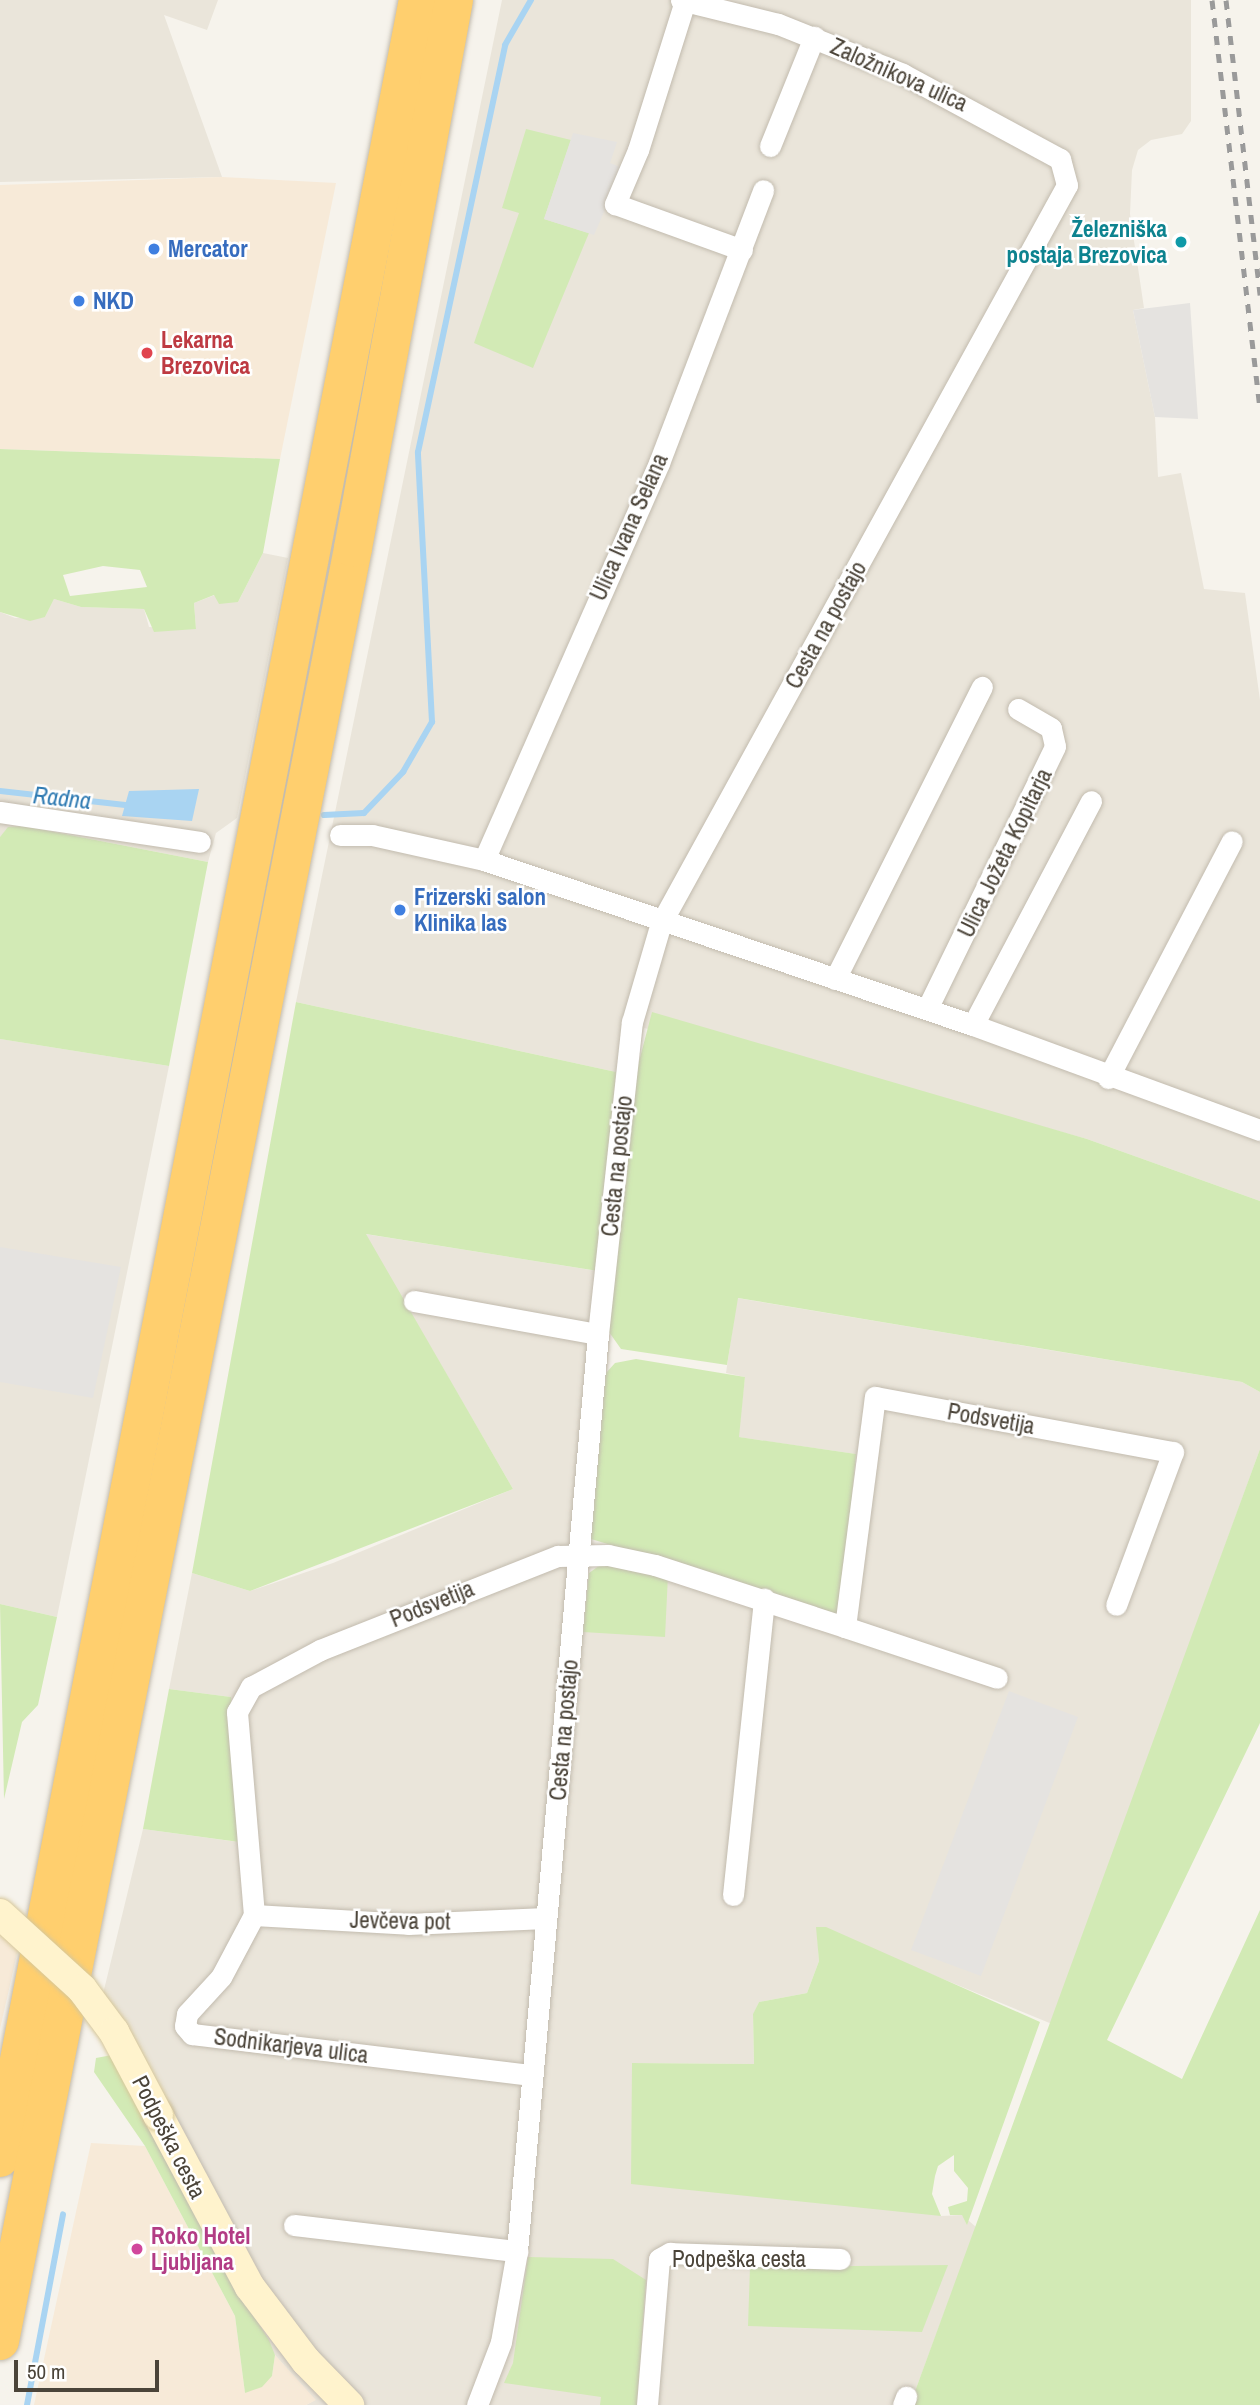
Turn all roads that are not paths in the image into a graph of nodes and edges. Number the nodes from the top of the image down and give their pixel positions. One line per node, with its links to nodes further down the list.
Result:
1 (418, 0): 35 (highway)
2 (454, 0): 39 (highway)
3 (692, 1): 4 (street, Založnikova ulica); 8 (street, Založnikova ulica)
4 (814, 37): 5 (street); 6 (street, Založnikova ulica)
5 (770, 146)
6 (1067, 185): 17 (street, Cesta na postajo)
7 (763, 190): 8 (street, Ulica Ivana Selana)
8 (742, 250): 16 (street, Ulica Ivana Selana)
9 (982, 687): 18 (street)
10 (1018, 709): 19 (street, Ulica Jožeta Kopitarja)
11 (1091, 801): 20 (street)
12 (0, 812): 15 (street)
13 (341, 835): 16 (street)
14 (1232, 841): 21 (street)
15 (200, 842)
16 (484, 860): 17 (street)
17 (661, 923): 18 (street); 24 (street, Cesta na postajo)
18 (835, 979): 19 (street)
19 (927, 1009): 20 (street)
20 (973, 1025): 21 (street)
21 (1108, 1078): 22 (street)
22 (1260, 1130)
23 (414, 1301): 24 (street)
24 (598, 1334): 25 (street, Cesta na postajo)
25 (579, 1554): 26 (street, Podsvetija); 32 (street, Podsvetija); 33 (street, Cesta na postajo)
26 (764, 1599): 28 (street, Podsvetija); 30 (street)
27 (1116, 1605): 28 (street, Podsvetija)
28 (845, 1626): 29 (street, Podsvetija)
29 (997, 1678)
30 (733, 1895)
31 (0, 1914): 40 (main road, Podpeška cesta, bridge)
32 (254, 1915): 33 (street, Jevčeva pot); 34 (street, Sodnikarjeva ulica)
33 (546, 1918): 34 (street, Cesta na postajo)
34 (532, 2075): 37 (street, Cesta na postajo)
35 (0, 2158)
36 (294, 2225): 37 (street)
37 (517, 2251): 41 (street, Cesta na postajo)
38 (840, 2259): 42 (street, Podpeška cesta)
39 (0, 2340)
40 (349, 2405)
41 (477, 2405)
42 (648, 2405)

